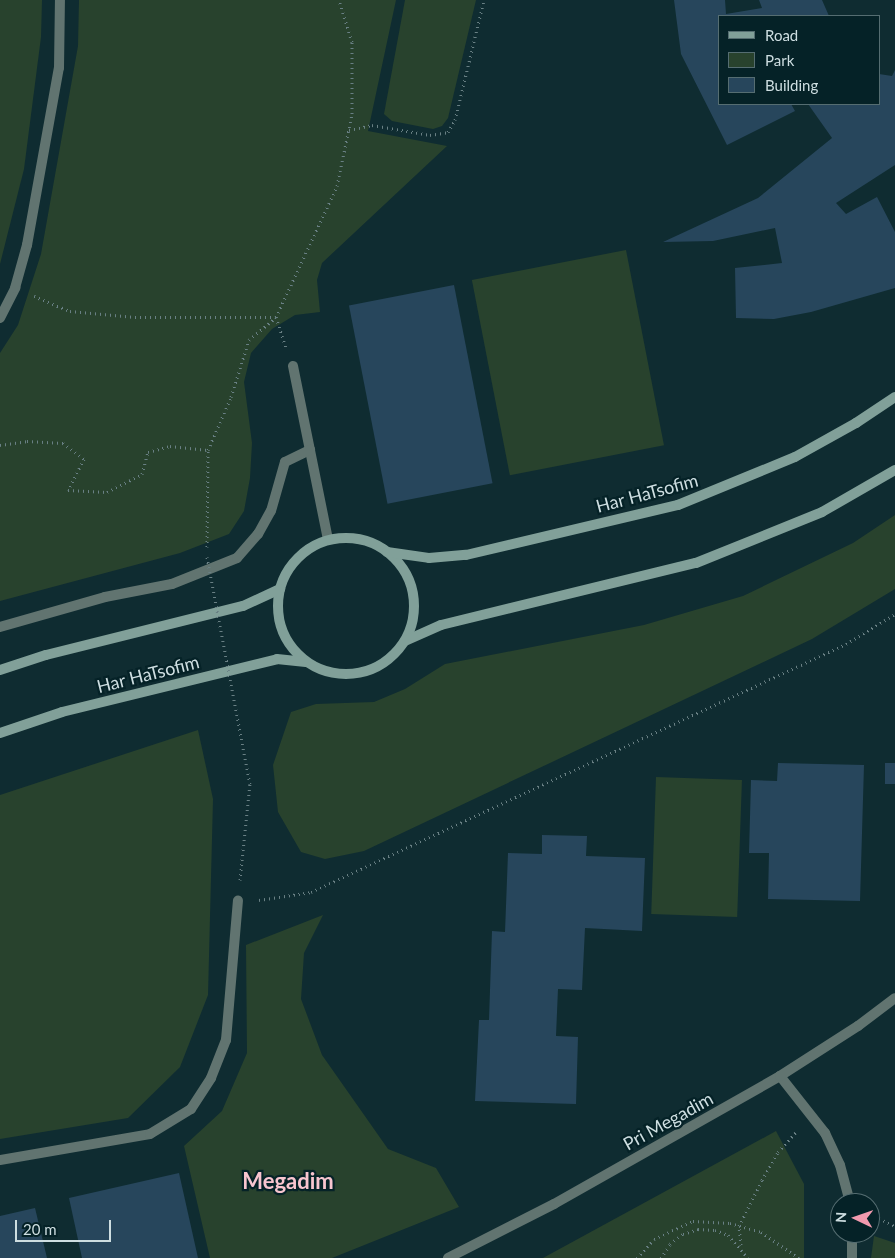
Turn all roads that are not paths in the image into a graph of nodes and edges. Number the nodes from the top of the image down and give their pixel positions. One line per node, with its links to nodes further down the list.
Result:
1 (60, 0): 2 (street)
2 (0, 318)
3 (293, 366): 5 (street)
4 (895, 396): 8 (main road, Har HaTsofim)
5 (310, 450): 7 (street); 10 (street)
6 (895, 470): 11 (main road)
7 (328, 540): 8 (main road); 9 (main road)
8 (387, 552): 11 (main road)
9 (280, 589): 12 (main road); 13 (main road)
10 (0, 627)
11 (405, 641): 12 (main road)
12 (306, 662): 14 (main road, Har HaTsofim)
13 (0, 670)
14 (0, 733)
15 (238, 901): 18 (street)
16 (895, 998): 17 (street, Pri Megadim)
17 (780, 1076): 19 (street); 21 (street, Pri Megadim)
18 (0, 1160)
19 (847, 1193)
20 (852, 1243): 22 (street)
21 (448, 1258)
22 (852, 1258)

